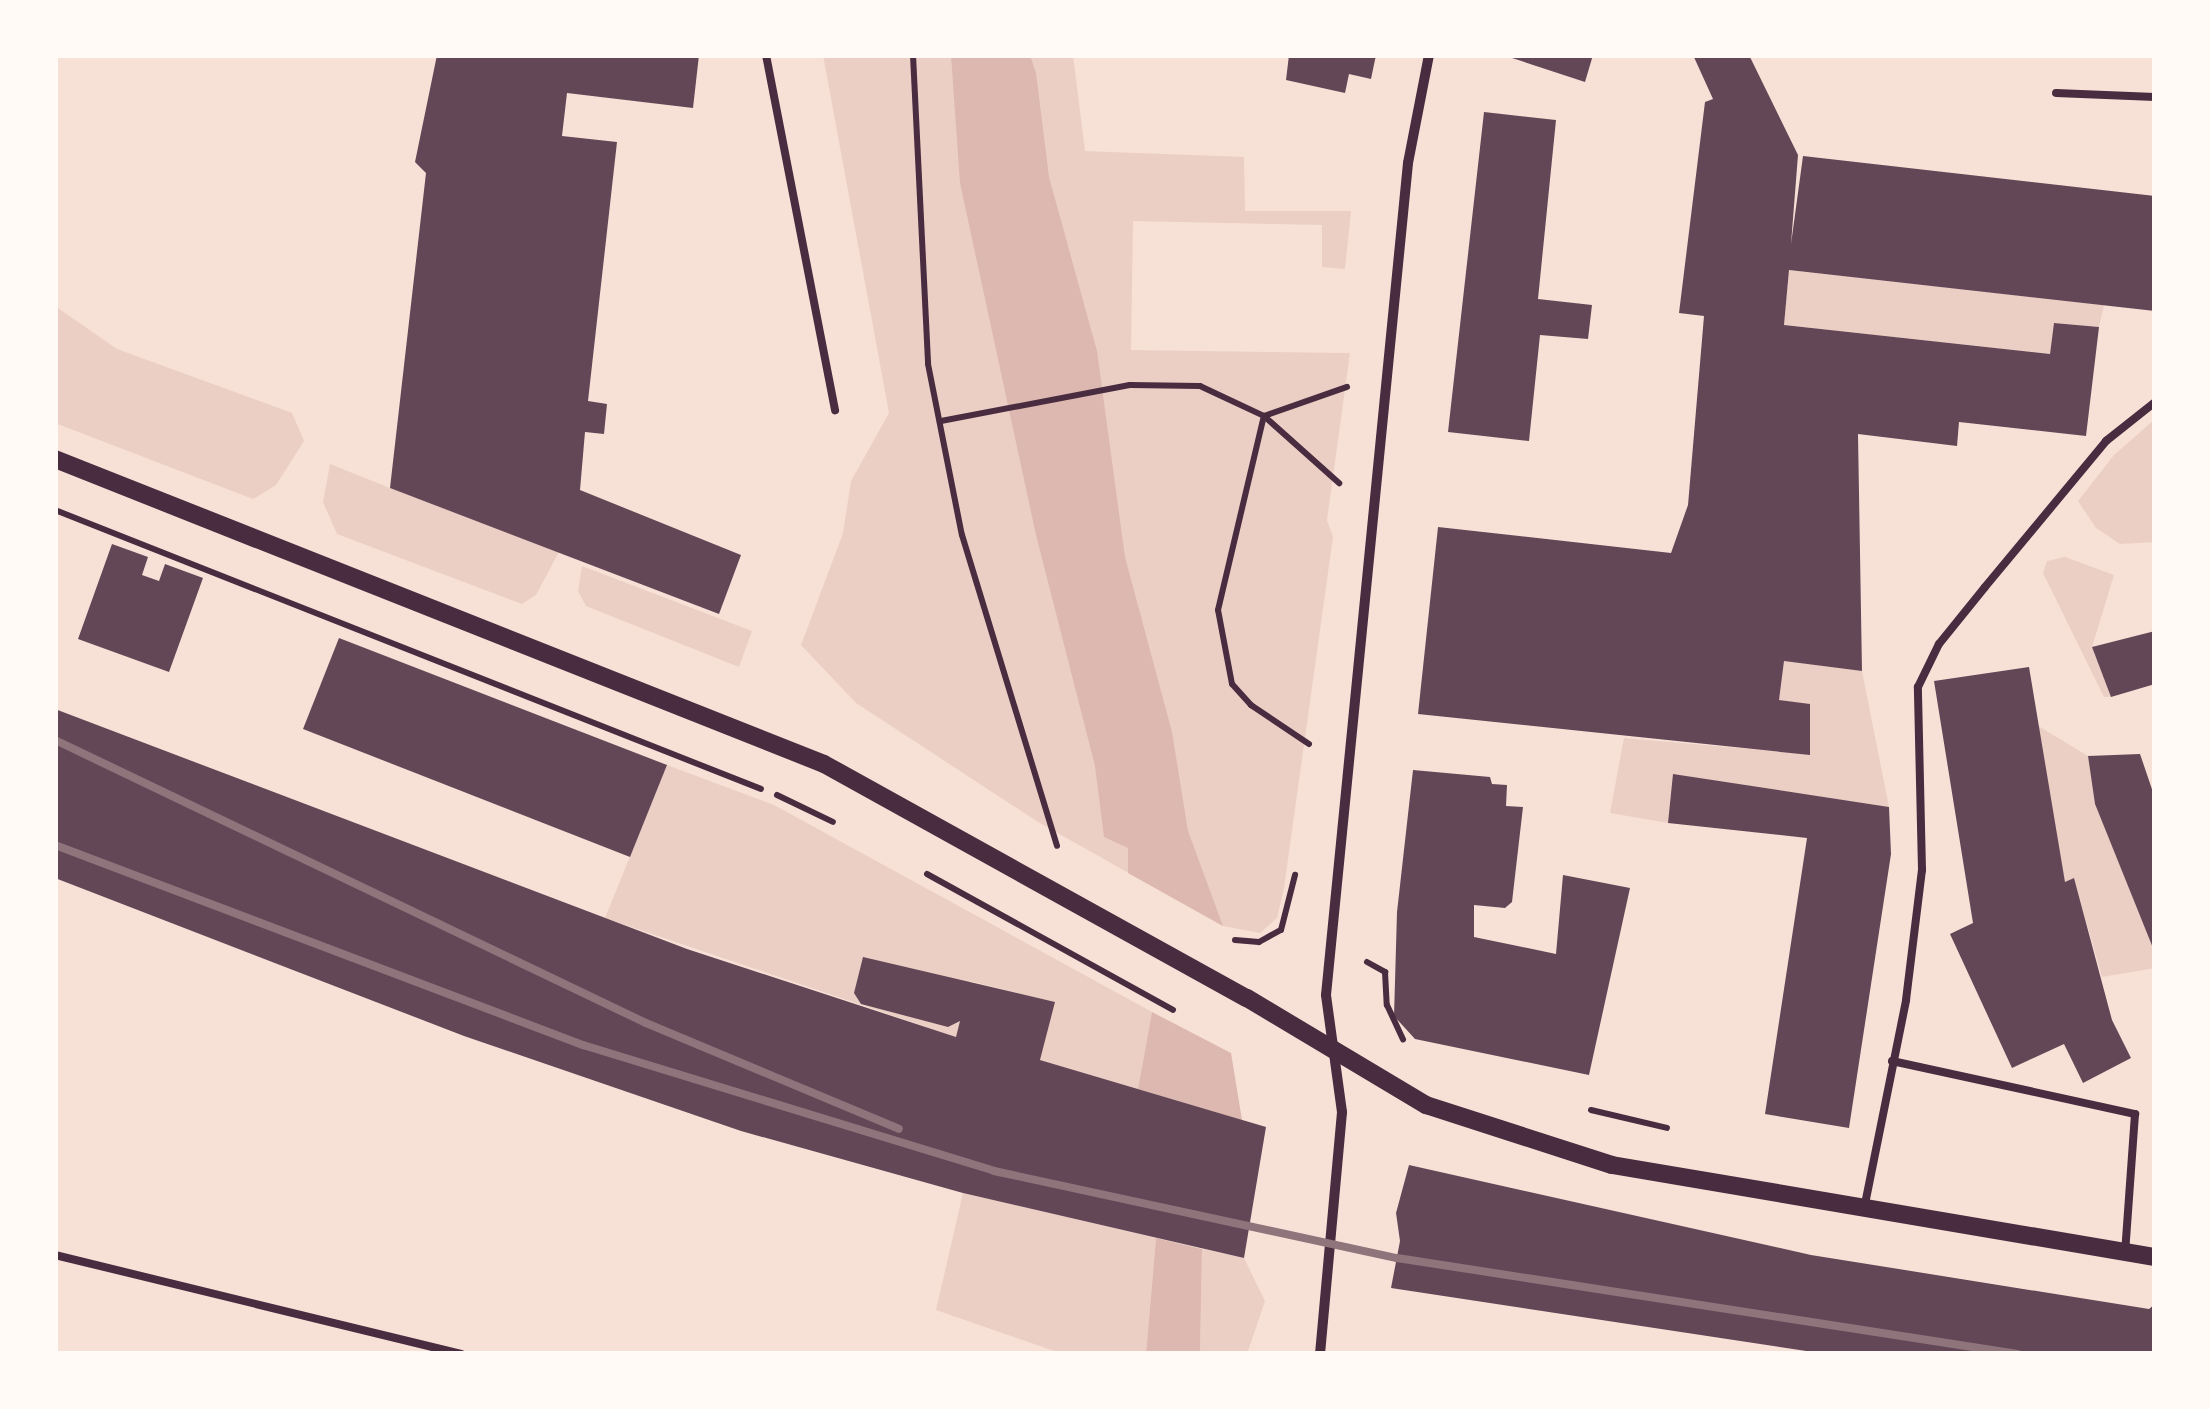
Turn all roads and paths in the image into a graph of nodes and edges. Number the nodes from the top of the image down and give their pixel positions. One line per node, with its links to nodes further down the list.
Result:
1 (766, 55): 8 (lane)
2 (913, 55): 10 (path)
3 (1429, 55): 6 (street)
4 (2056, 93): 5 (lane)
5 (2155, 97)
6 (1385, 390): 9 (path); 13 (street)
7 (2155, 402): 26 (lane)
8 (834, 410)
9 (1264, 416): 10 (path); 13 (path); 14 (path)
10 (941, 421): 16 (path)
11 (55, 459): 20 (street)
12 (55, 510): 15 (path)
13 (1374, 514): 22 (street)
14 (1307, 762)
15 (839, 825)
16 (1057, 847): 17 (path); 20 (path)
17 (1075, 856)
18 (1298, 856): 21 (path)
19 (915, 867): 23 (path)
20 (1052, 892): 25 (street)
21 (1230, 940)
22 (1334, 944): 24 (path); 25 (street)
23 (1173, 1010)
24 (1408, 1043)
25 (1333, 1052): 29 (street); 34 (street)
26 (1892, 1061): 29 (lane); 30 (lane)
27 (1571, 1105): 28 (path)
28 (1675, 1130)
29 (1864, 1212): 30 (street)
30 (2125, 1252): 32 (street)
31 (55, 1255): 33 (lane)
32 (2155, 1257)
33 (462, 1354)
34 (1320, 1354)

